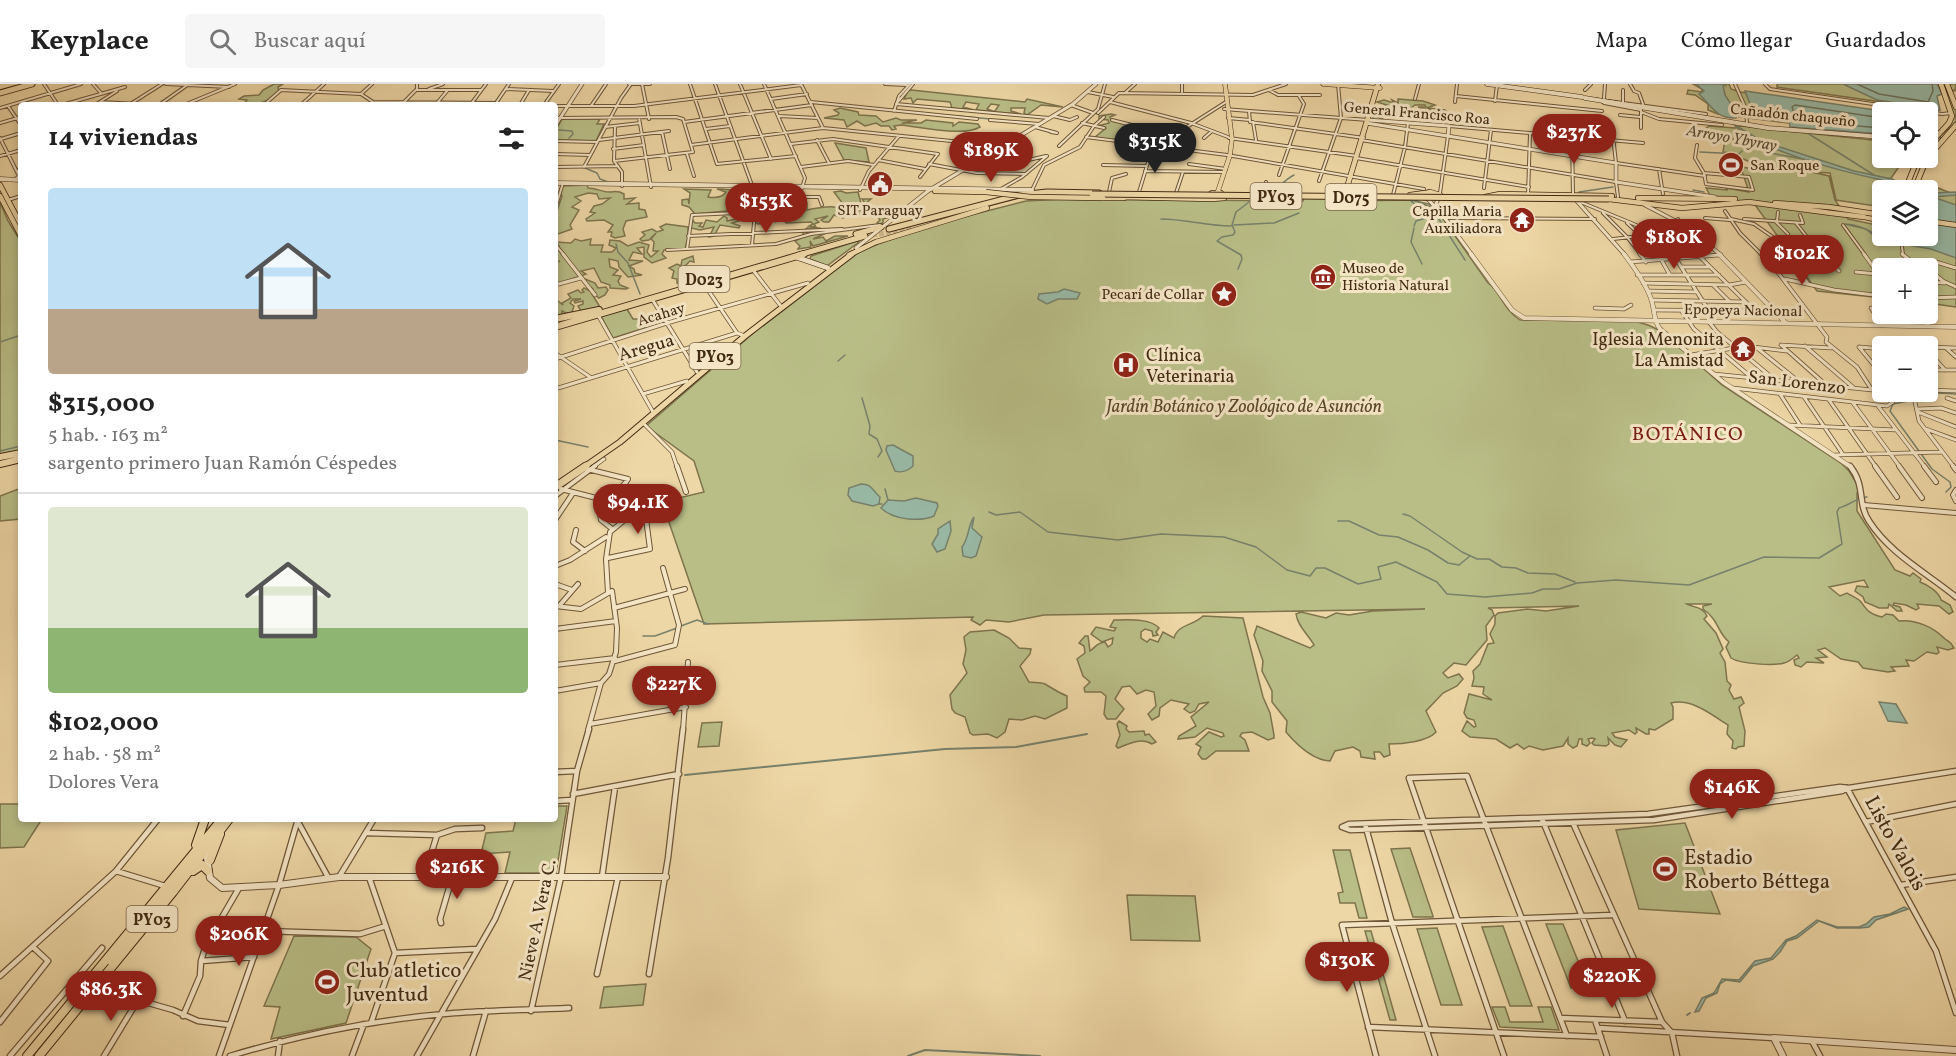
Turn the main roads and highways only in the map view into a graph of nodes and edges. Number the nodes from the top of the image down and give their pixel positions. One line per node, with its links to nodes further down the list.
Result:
1 (30, 84): 10 (highway)
2 (1223, 84): 11 (main road)
3 (1323, 84): 4 (main road)
4 (1337, 84): 9 (main road)
5 (1488, 84): 8 (main road, Cañadón chaqueño)
6 (1941, 84): 15 (highway)
7 (1947, 84): 12 (highway)
8 (1497, 85): 13 (main road, Cañadón chaqueño)
9 (1379, 86): 19 (highway)
10 (0, 92)
11 (1225, 106): 17 (main road); 17 (main road)
12 (1956, 107)
13 (1747, 124): 16 (main road, Cañadón chaqueño)
14 (1956, 125): 18 (highway)
15 (1938, 134)
16 (1872, 135)
17 (1230, 138): 31 (main road)
18 (1938, 145)
19 (1353, 177): 25 (highway); 36 (highway)
20 (7, 179): 21 (main road); 23 (highway)
21 (18, 179)
22 (18, 179): 23 (main road)
23 (0, 181): 56 (highway)
24 (558, 184): 26 (main road)
25 (1347, 187): 29 (highway, PY03); 34 (highway)
26 (931, 190): 27 (main road); 39 (main road); 41 (highway, bridge)
27 (1032, 190): 30 (highway); 39 (highway)
28 (1071, 192): 30 (highway, PY03); 31 (highway, PY03); 32 (highway, D075)
29 (1335, 192): 35 (highway, PY03); 36 (highway, PY03)
30 (1061, 193): 32 (highway, D075); 39 (highway, PY03); 41 (highway, PY03); 52 (highway, PY03)
31 (1218, 193): 34 (highway, PY03); 35 (highway, PY03); 46 (highway, PY03); 46 (highway)
32 (1095, 194): 42 (highway, D075, bridge)
33 (1439, 194): 37 (highway, D075); 37 (highway, D075); 40 (highway, D075)
34 (1320, 195): 35 (highway, PY03)
35 (1329, 195): 36 (highway, PY03)
36 (1342, 195): 37 (highway, D075); 37 (highway, D075)
37 (1426, 195)
38 (0, 196): 62 (highway)
39 (1016, 196): 50 (highway, PY03)
40 (1485, 197): 47 (highway, D075); 47 (highway, D075)
41 (1166, 198): 46 (highway, PY03)
42 (1609, 198): 48 (highway, D075)
43 (1672, 198): 44 (highway, D075); 48 (highway, D075); 51 (highway)
44 (1684, 198): 45 (highway, D075); 45 (highway, D075)
45 (1704, 198): 49 (highway, D075); 53 (highway)
46 (1212, 199)
47 (1576, 199): 48 (highway, D075); 48 (highway, D075)
48 (1633, 200): 51 (highway, D075)
49 (1773, 204): 53 (highway, D075); 54 (highway, D075, bridge); 55 (highway)
50 (978, 207): 60 (highway); 67 (highway, PY03)
51 (1667, 207): 53 (highway, D075)
52 (987, 208): 61 (highway); 71 (highway, PY03)
53 (1690, 208)
54 (1872, 216)
55 (1872, 216)
56 (18, 218)
57 (1938, 224): 59 (highway)
58 (882, 226): 65 (highway)
59 (1956, 227)
60 (889, 229)
61 (913, 229)
62 (18, 230)
63 (853, 236): 65 (highway, D023)
64 (865, 236): 66 (highway, D023)
65 (786, 256): 68 (highway, D023)
66 (808, 256): 67 (main road); 68 (highway, D023)
67 (828, 268): 71 (highway, PY03)
68 (599, 312): 69 (highway); 70 (highway, D023)
69 (558, 320)
70 (558, 326)
71 (741, 334): 76 (highway, PY03); 77 (highway, PY03)
72 (18, 454): 73 (highway)
73 (0, 457)
74 (18, 462): 75 (highway)
75 (0, 465)
76 (558, 484)
77 (558, 484)
78 (205, 822): 84 (highway)
79 (206, 822): 83 (highway)
80 (215, 822): 83 (highway)
81 (223, 822): 83 (highway, PY03)
82 (224, 822): 85 (highway)
83 (209, 839): 84 (highway, PY03); 88 (highway, PY03)
84 (188, 860): 90 (highway, PY03)
85 (210, 860)
86 (184, 871): 89 (highway)
87 (208, 871): 88 (highway)
88 (173, 892): 89 (highway, PY03)
89 (93, 989): 91 (highway, PY03)
90 (27, 1056)
91 (39, 1056)

